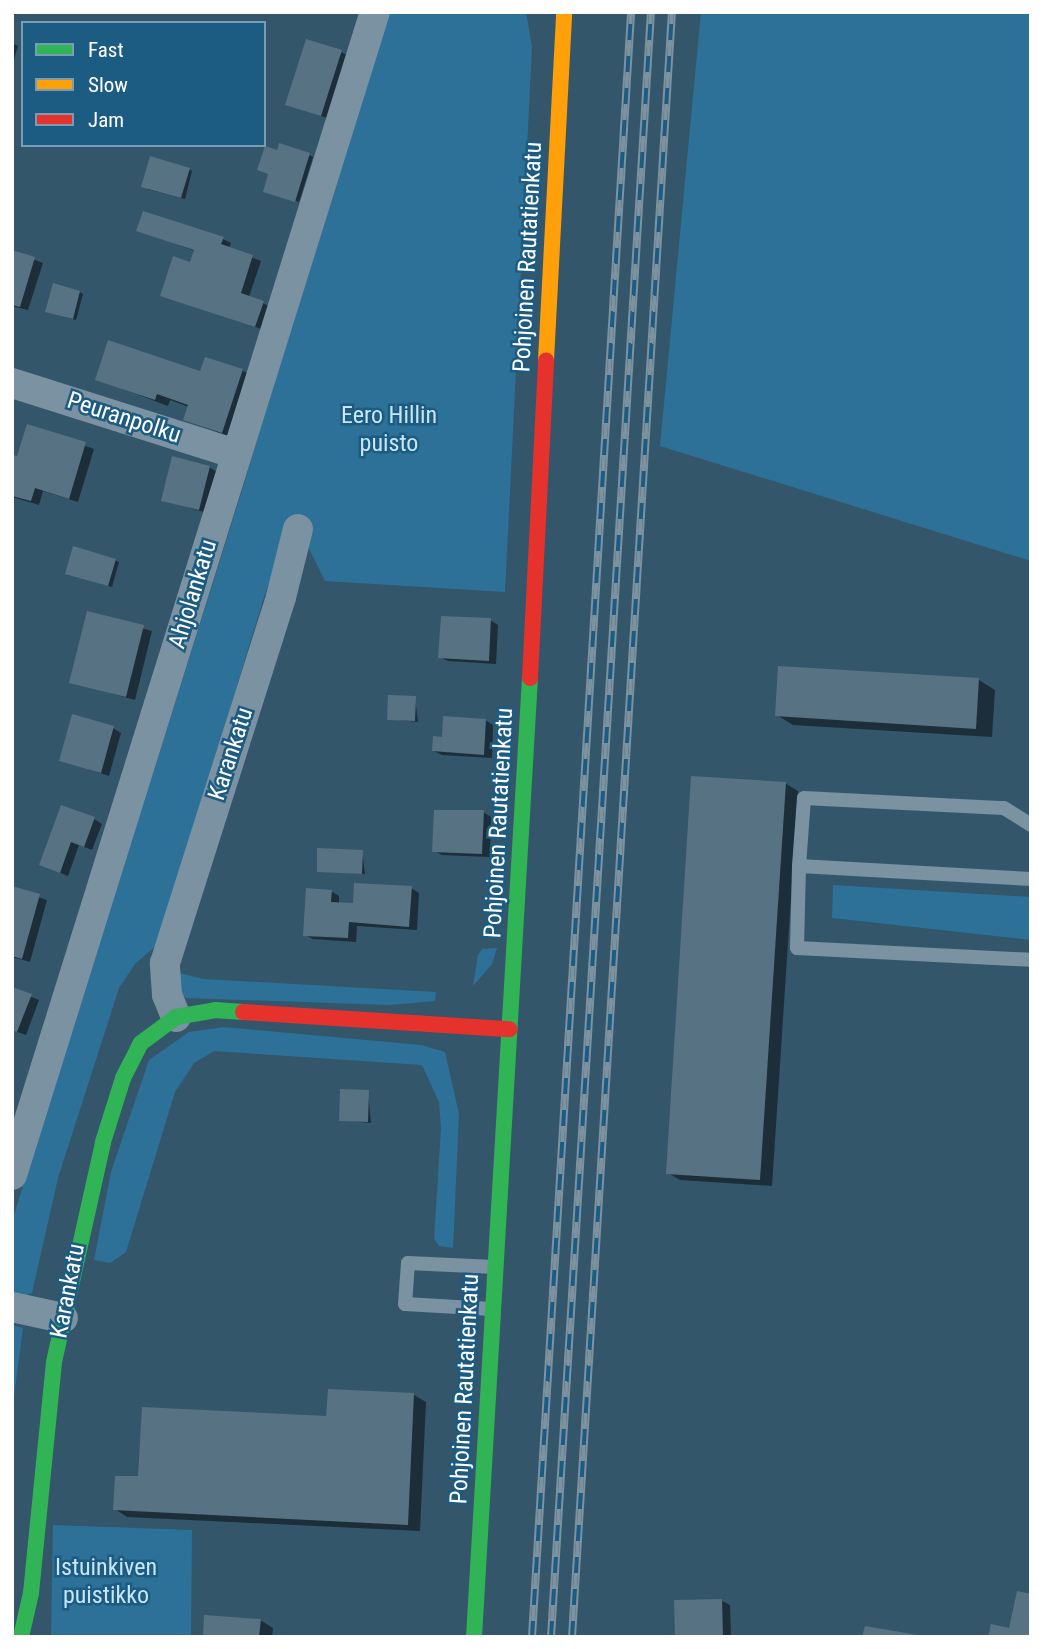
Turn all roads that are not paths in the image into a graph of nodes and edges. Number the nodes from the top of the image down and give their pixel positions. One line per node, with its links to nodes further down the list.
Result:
1 (375, 12): 4 (street, Ahjolankatu)
2 (564, 12): 11 (street, Pohjoinen Rautatienkatu)
3 (12, 383): 4 (street, Peuranpolku)
4 (236, 454): 12 (street, Ahjolankatu)
5 (298, 529): 10 (street, Karankatu)
6 (1031, 825): 7 (lane)
7 (799, 866): 8 (lane); 9 (lane)
8 (1031, 879)
9 (1031, 960)
10 (176, 1017): 11 (street, Karankatu); 16 (street, Karankatu)
11 (509, 1029): 13 (street, Pohjoinen Rautatienkatu)
12 (12, 1175)
13 (495, 1267): 15 (street, Pohjoinen Rautatienkatu); 15 (lane)
14 (12, 1307): 16 (street)
15 (493, 1309): 20 (street, Pohjoinen Rautatienkatu)
16 (63, 1318): 17 (street, Karankatu)
17 (31, 1593): 18 (street, Karankatu); 19 (street, Karankatu)
18 (21, 1637)
19 (38, 1637)
20 (474, 1637)

